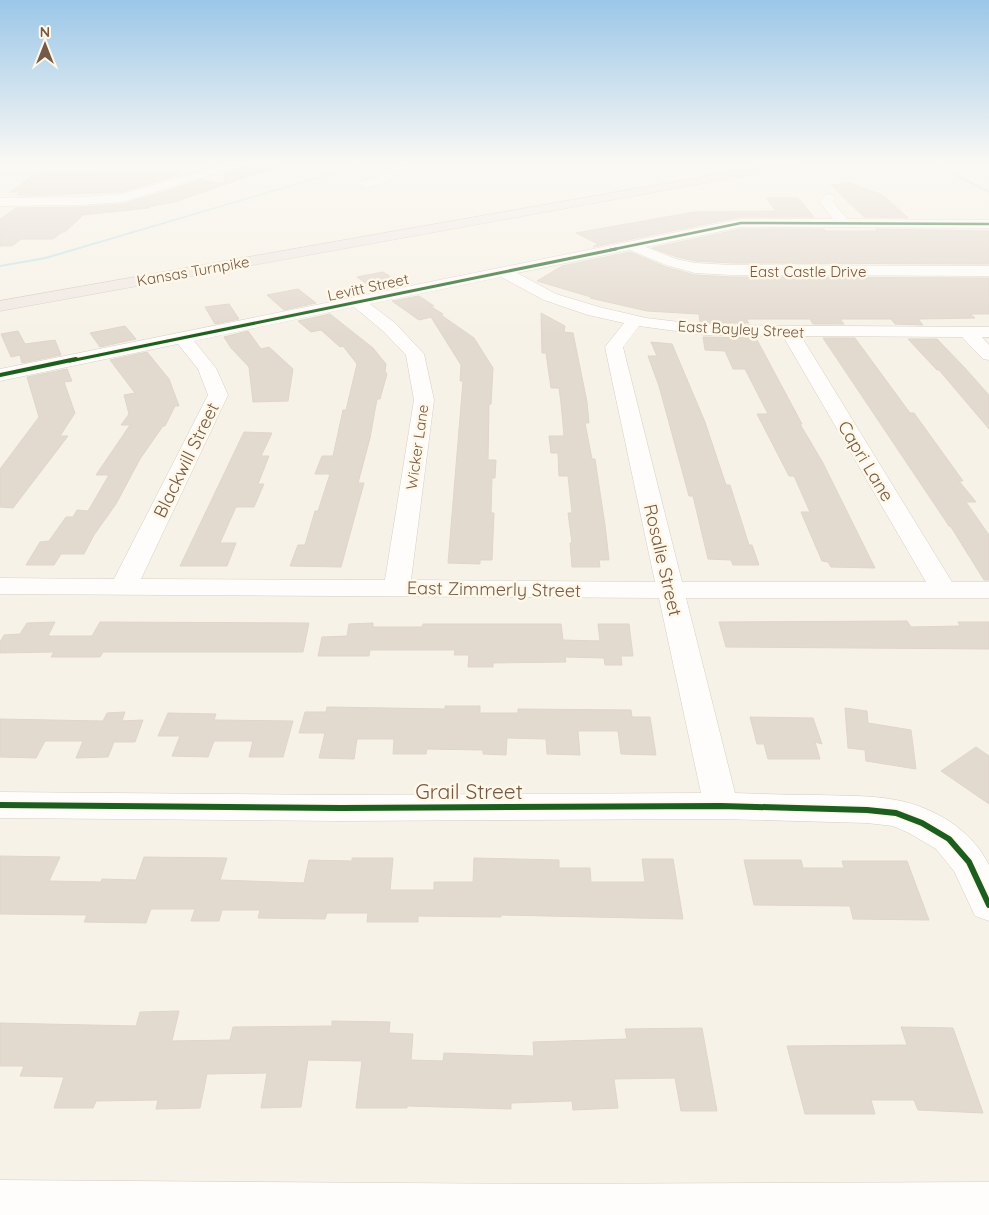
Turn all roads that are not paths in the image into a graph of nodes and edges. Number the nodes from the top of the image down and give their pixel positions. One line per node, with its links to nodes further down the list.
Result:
1 (442, 220): 9 (highway, Kansas Turnpike)
2 (482, 220): 11 (highway, Kansas Turnpike)
3 (840, 220): 4 (street)
4 (843, 223): 5 (street, Levitt Street); 6 (street, Levitt Street)
5 (989, 224)
6 (632, 246): 7 (street, East Castle Drive); 8 (street, Levitt Street)
7 (989, 271)
8 (502, 272): 10 (street, Levitt Street); 12 (street, East Bayley Street)
9 (0, 297)
10 (356, 302): 16 (street, Levitt Street); 21 (street, Wicker Lane)
11 (0, 306)
12 (635, 320): 13 (street, East Bayley Street); 22 (street, Rosalie Street)
13 (790, 332): 14 (street, East Bayley Street); 23 (street, Capri Lane)
14 (967, 332): 15 (street, East Bayley Street); 17 (street)
15 (989, 332)
16 (182, 338): 18 (street, Levitt Street); 20 (street, Blackwill Street)
17 (989, 355)
18 (0, 375)
19 (0, 586): 20 (street, East Zimmerly Street)
20 (124, 586): 21 (street, East Zimmerly Street)
21 (397, 588): 22 (street, East Zimmerly Street)
22 (670, 590): 23 (street, East Zimmerly Street); 26 (street, Rosalie Street)
23 (943, 590): 24 (street, East Zimmerly Street)
24 (989, 590)
25 (0, 805): 26 (street, Grail Street)
26 (721, 806): 27 (street, Grail Street)
27 (989, 905)
28 (0, 1205): 29 (street)
29 (989, 1207)

